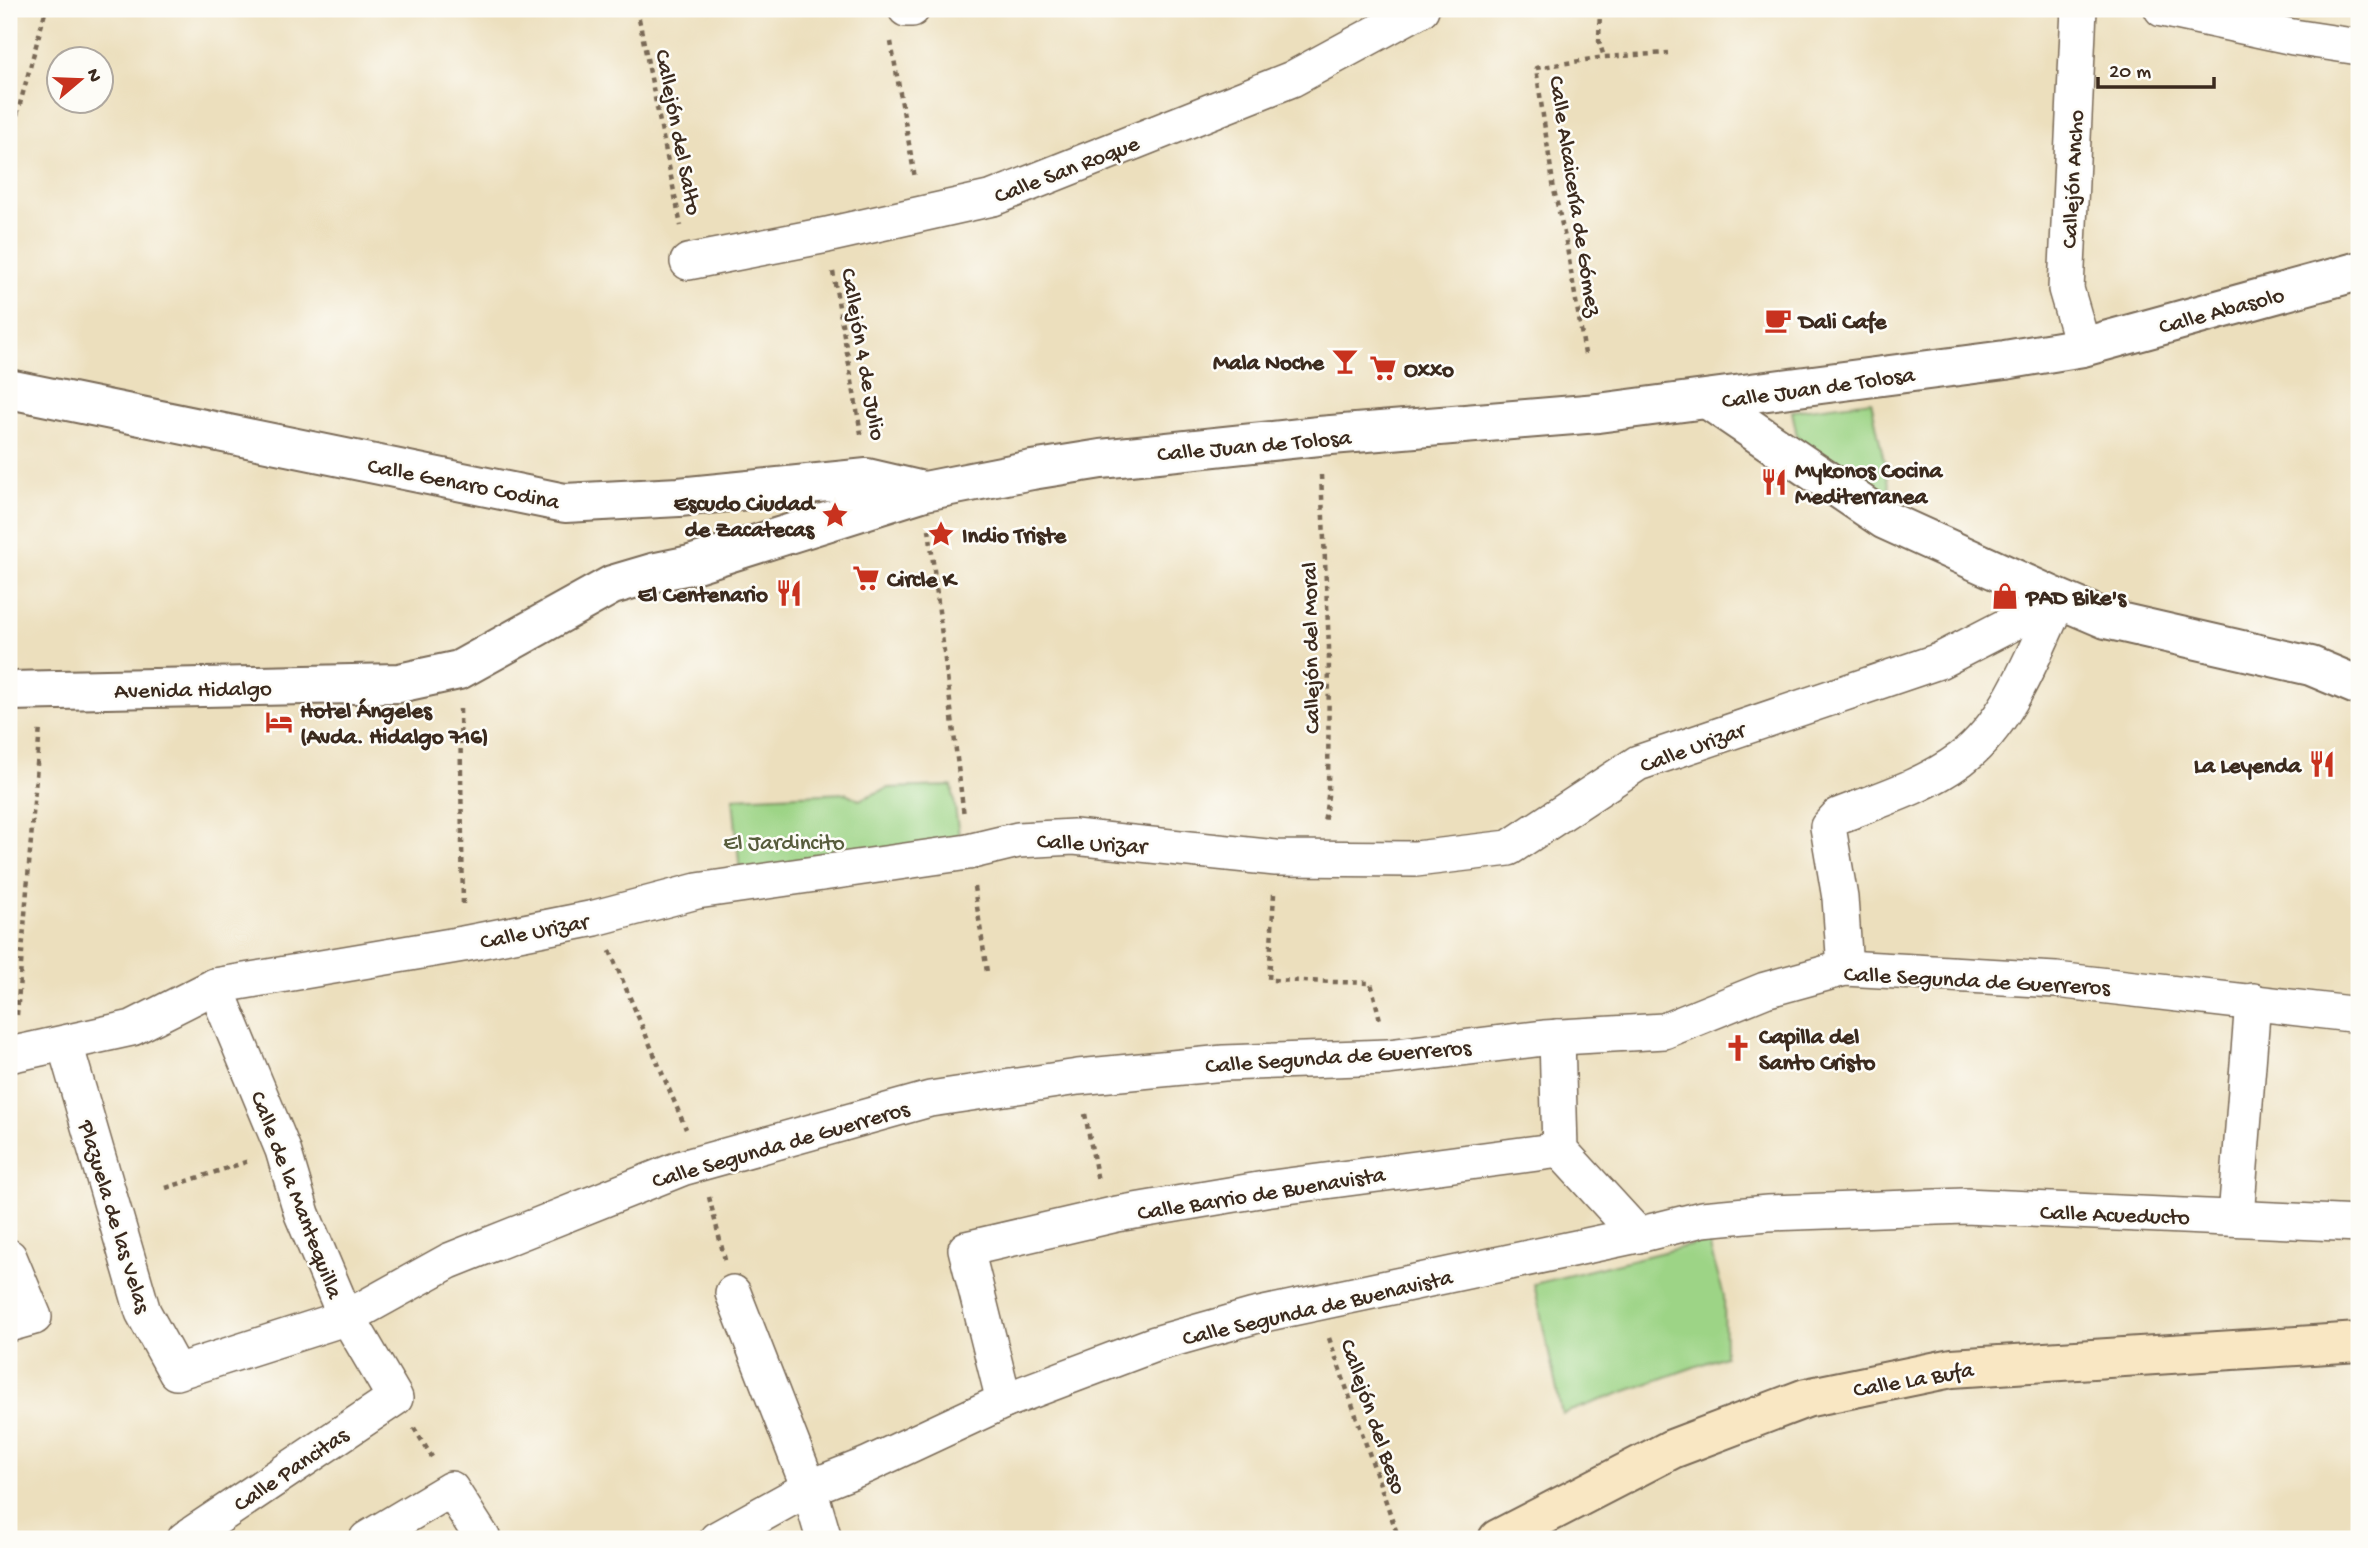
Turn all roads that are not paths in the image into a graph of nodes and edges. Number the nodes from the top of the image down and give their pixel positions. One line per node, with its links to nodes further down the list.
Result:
1 (912, 9): 5 (street)
2 (1421, 9): 7 (street, Calle San Roque)
3 (2079, 9): 9 (street, Callejón Ancho)
4 (2162, 9): 6 (street)
5 (898, 22)
6 (2359, 47)
7 (688, 262)
8 (2359, 271): 9 (street, Calle Abasolo)
9 (2083, 347): 11 (street, Calle Juan de Tolosa)
10 (9, 389): 12 (street, Calle Genaro Codina)
11 (1710, 401): 12 (street, Calle Juan de Tolosa); 13 (street)
12 (925, 491): 14 (street, Calle Juan de Tolosa)
13 (2059, 600): 15 (street); 17 (street); 18 (street, Calle Urizar)
14 (459, 670): 16 (street, Avenida Hidalgo)
15 (2359, 686)
16 (26, 691)
17 (1845, 968): 19 (street, Calle Segunda de Guerreros); 21 (street, Calle Segunda de Guerreros)
18 (215, 986): 22 (street, Calle Urizar); 31 (street, Calle de la Mantequilla)
19 (2253, 1001): 20 (street, Calle Segunda de Guerreros); 26 (street)
20 (2359, 1015)
21 (1557, 1037): 24 (street); 31 (street, Calle Segunda de Guerreros)
22 (65, 1044): 23 (street, Calle Urizar); 31 (street, Plazuela de las Velas)
23 (11, 1055)
24 (1560, 1150): 28 (street); 35 (street, Calle Barrio de Buenavista)
25 (1871, 1210): 26 (street, Calle Acueducto); 28 (street, Calle Segunda de Buenavista)
26 (2236, 1217): 27 (street, Calle Acueducto)
27 (2359, 1224)
28 (1638, 1235): 35 (street, Calle Segunda de Buenavista)
29 (9, 1257): 32 (street)
30 (733, 1293): 36 (street)
31 (348, 1317): 34 (street, Calle de la Mantequilla)
32 (9, 1324)
33 (2359, 1342): 42 (main road, Calle La Bufa)
34 (396, 1398): 37 (street, Calle Pancitas)
35 (1004, 1401): 36 (street, Calle Segunda de Buenavista)
36 (809, 1488): 40 (street, Calle Segunda de Buenavista); 41 (street)
37 (185, 1539)
38 (367, 1539): 39 (street)
39 (483, 1539)
40 (717, 1539)
41 (824, 1539)
42 (1498, 1539)

